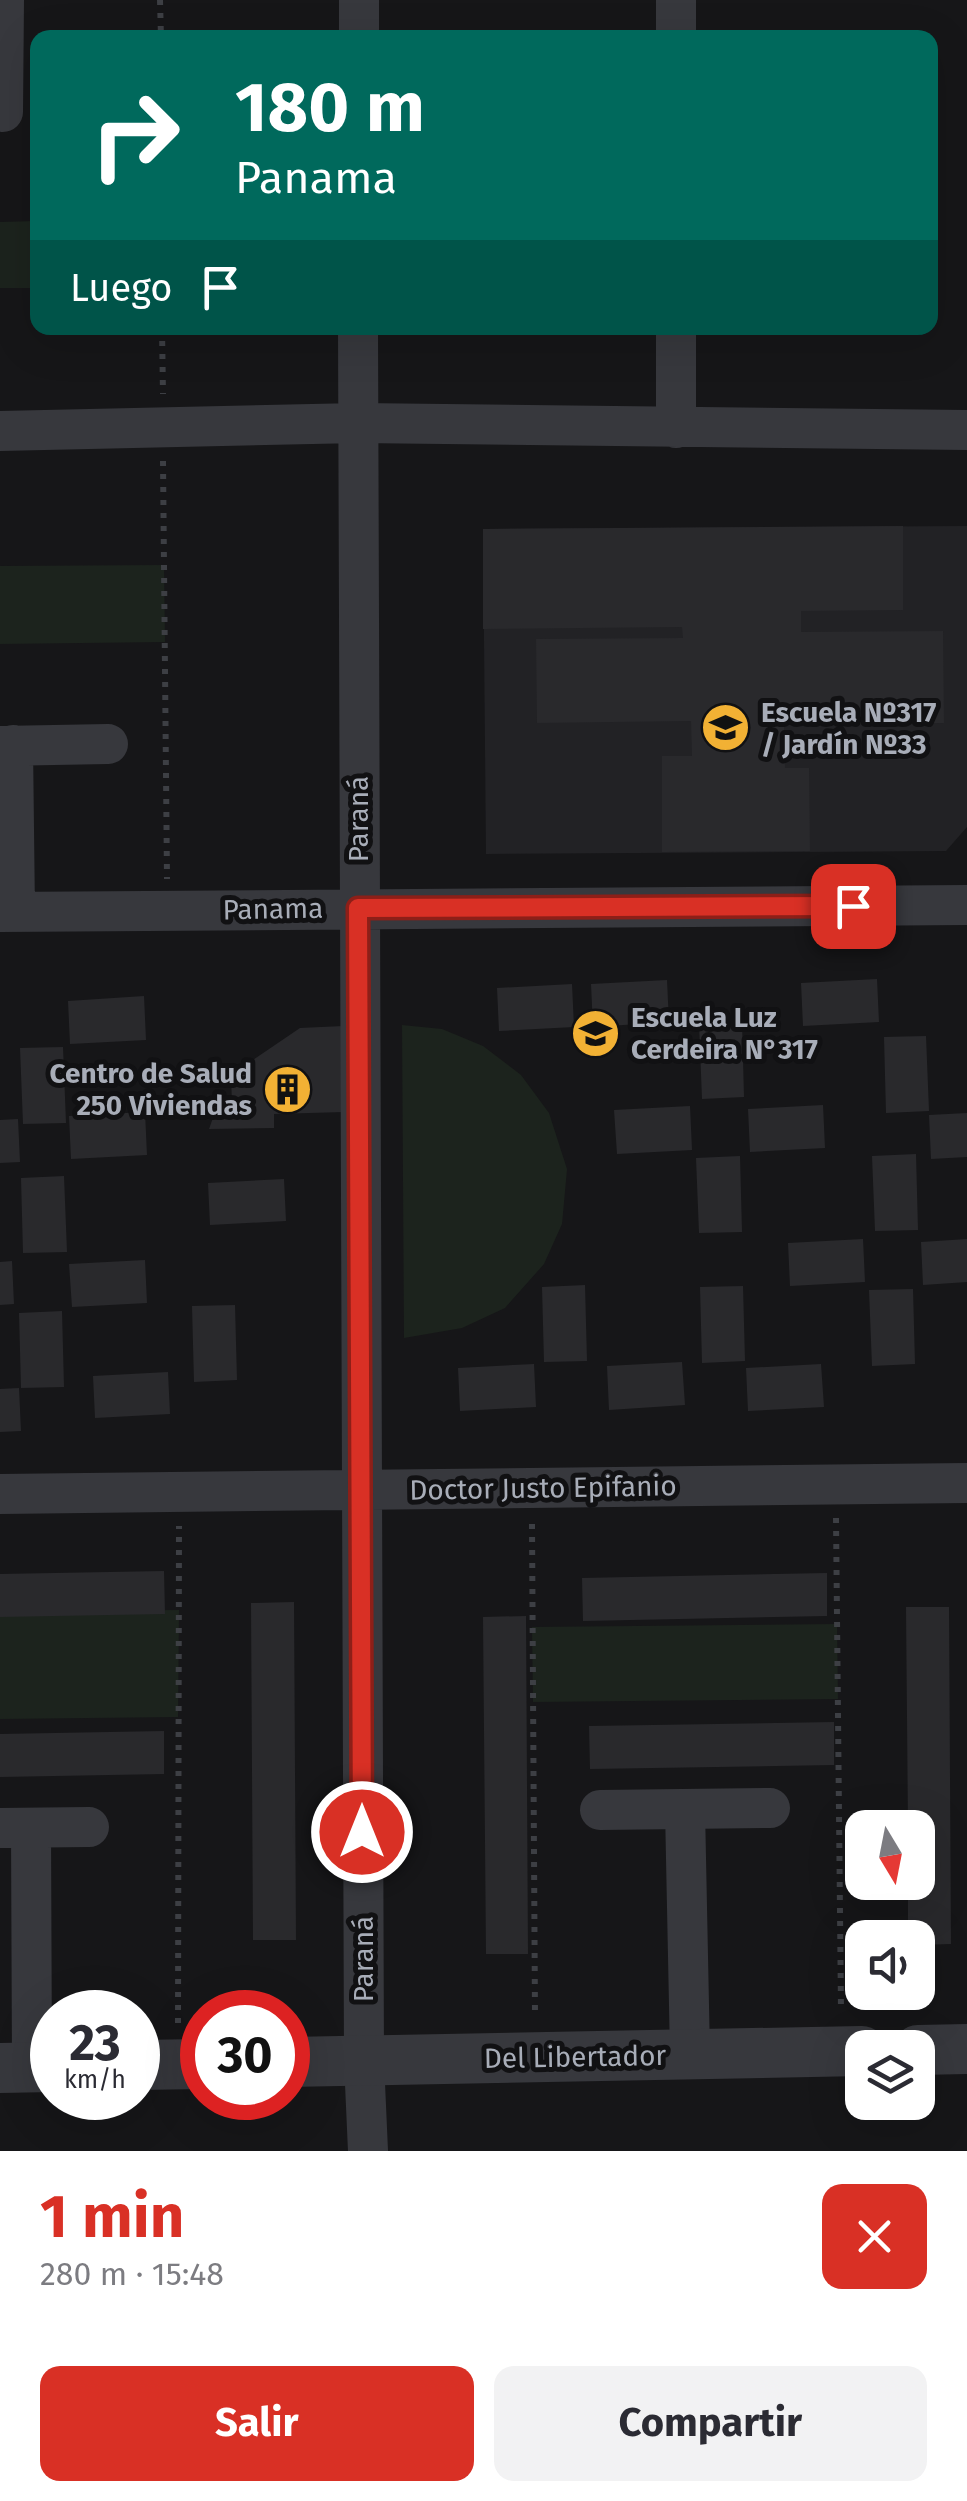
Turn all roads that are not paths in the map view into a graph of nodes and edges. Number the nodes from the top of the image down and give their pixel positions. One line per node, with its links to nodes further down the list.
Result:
1 (4, 0): 6 (street)
2 (358, 0): 4 (street)
3 (676, 0): 5 (street)
4 (358, 30)
5 (676, 30)
6 (13, 111)
7 (358, 335): 9 (street, Paraná)
8 (676, 335): 10 (street)
9 (358, 423): 10 (street); 12 (street); 16 (street, Paraná)
10 (676, 428): 11 (street)
11 (967, 430)
12 (0, 432)
13 (108, 744): 14 (street)
14 (6, 745): 17 (street)
15 (967, 905): 16 (street, Panama)
16 (358, 908): 17 (street, Panama); 19 (street, Paraná)
17 (8, 912)
18 (967, 1483): 19 (street, Doctor Justo Epifanio)
19 (360, 1490): 20 (street, Doctor Justo Epifanio); 30 (street, Paraná)
20 (0, 1494)
21 (770, 1808): 22 (street)
22 (686, 1809): 23 (street); 29 (street)
23 (600, 1810)
24 (89, 1827): 25 (street)
25 (16, 1828): 32 (street)
26 (967, 2049): 27 (street)
27 (935, 2050)
28 (845, 2051): 29 (street, Del Libertador)
29 (690, 2054): 30 (street, Del Libertador)
30 (364, 2061): 31 (street, Del Libertador); 33 (street, Paraná)
31 (310, 2062)
32 (28, 2068)
33 (368, 2151)

